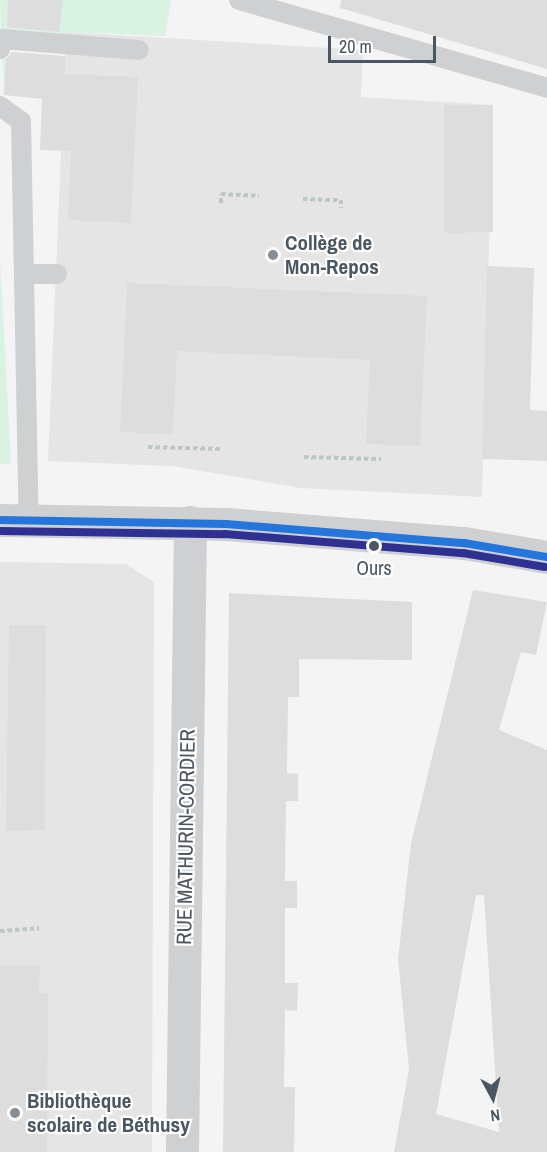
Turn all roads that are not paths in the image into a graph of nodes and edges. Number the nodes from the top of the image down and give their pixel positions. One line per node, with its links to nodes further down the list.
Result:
1 (239, 0): 4 (lane)
2 (0, 49): 3 (lane)
3 (139, 50)
4 (547, 88)
5 (0, 106): 6 (lane)
6 (24, 274): 7 (lane); 8 (lane)
7 (57, 274)
8 (15, 520): 9 (street)
9 (190, 522): 10 (street); 11 (street, RUE MATHURIN-CORDIER)
10 (547, 557)
11 (182, 1152)

